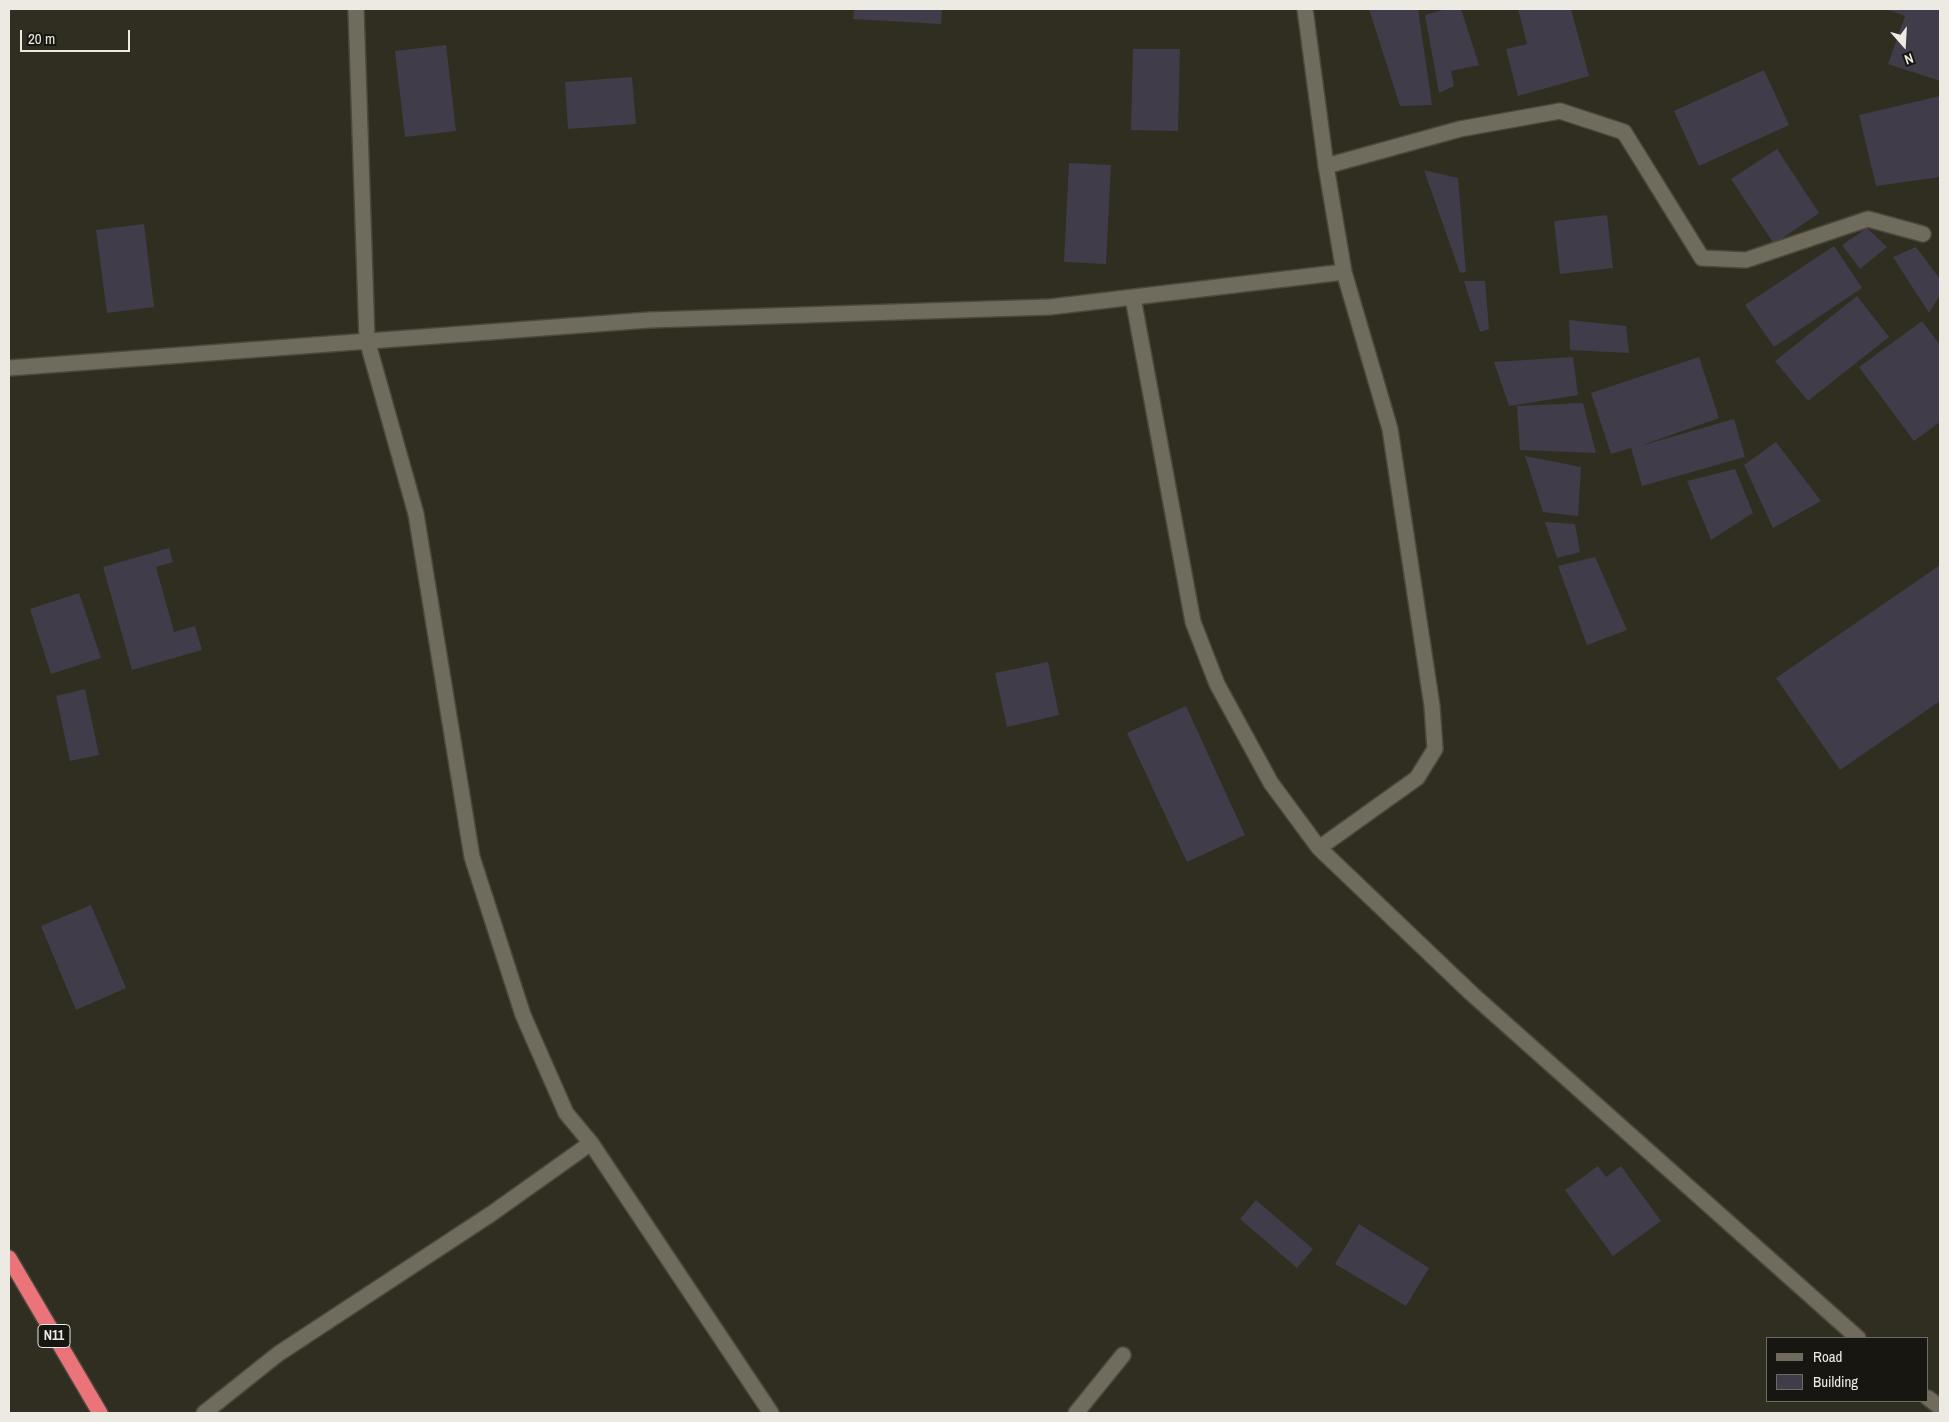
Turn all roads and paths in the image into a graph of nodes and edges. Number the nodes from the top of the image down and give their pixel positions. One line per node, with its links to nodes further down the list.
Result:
1 (356, 9): 7 (street)
2 (1305, 9): 3 (street)
3 (1326, 166): 4 (street); 5 (street)
4 (1923, 234)
5 (1344, 272): 6 (street); 9 (street)
6 (1132, 298): 7 (street); 9 (street)
7 (367, 340): 8 (street); 10 (street)
8 (9, 368)
9 (1319, 848): 12 (street)
10 (591, 1144): 17 (street); 18 (street)
11 (9, 1258): 16 (highway, N11)
12 (1857, 1337)
13 (1123, 1354): 19 (street)
14 (1929, 1399): 15 (street)
15 (1940, 1407)
16 (100, 1413)
17 (204, 1413)
18 (771, 1413)
19 (1076, 1413)

